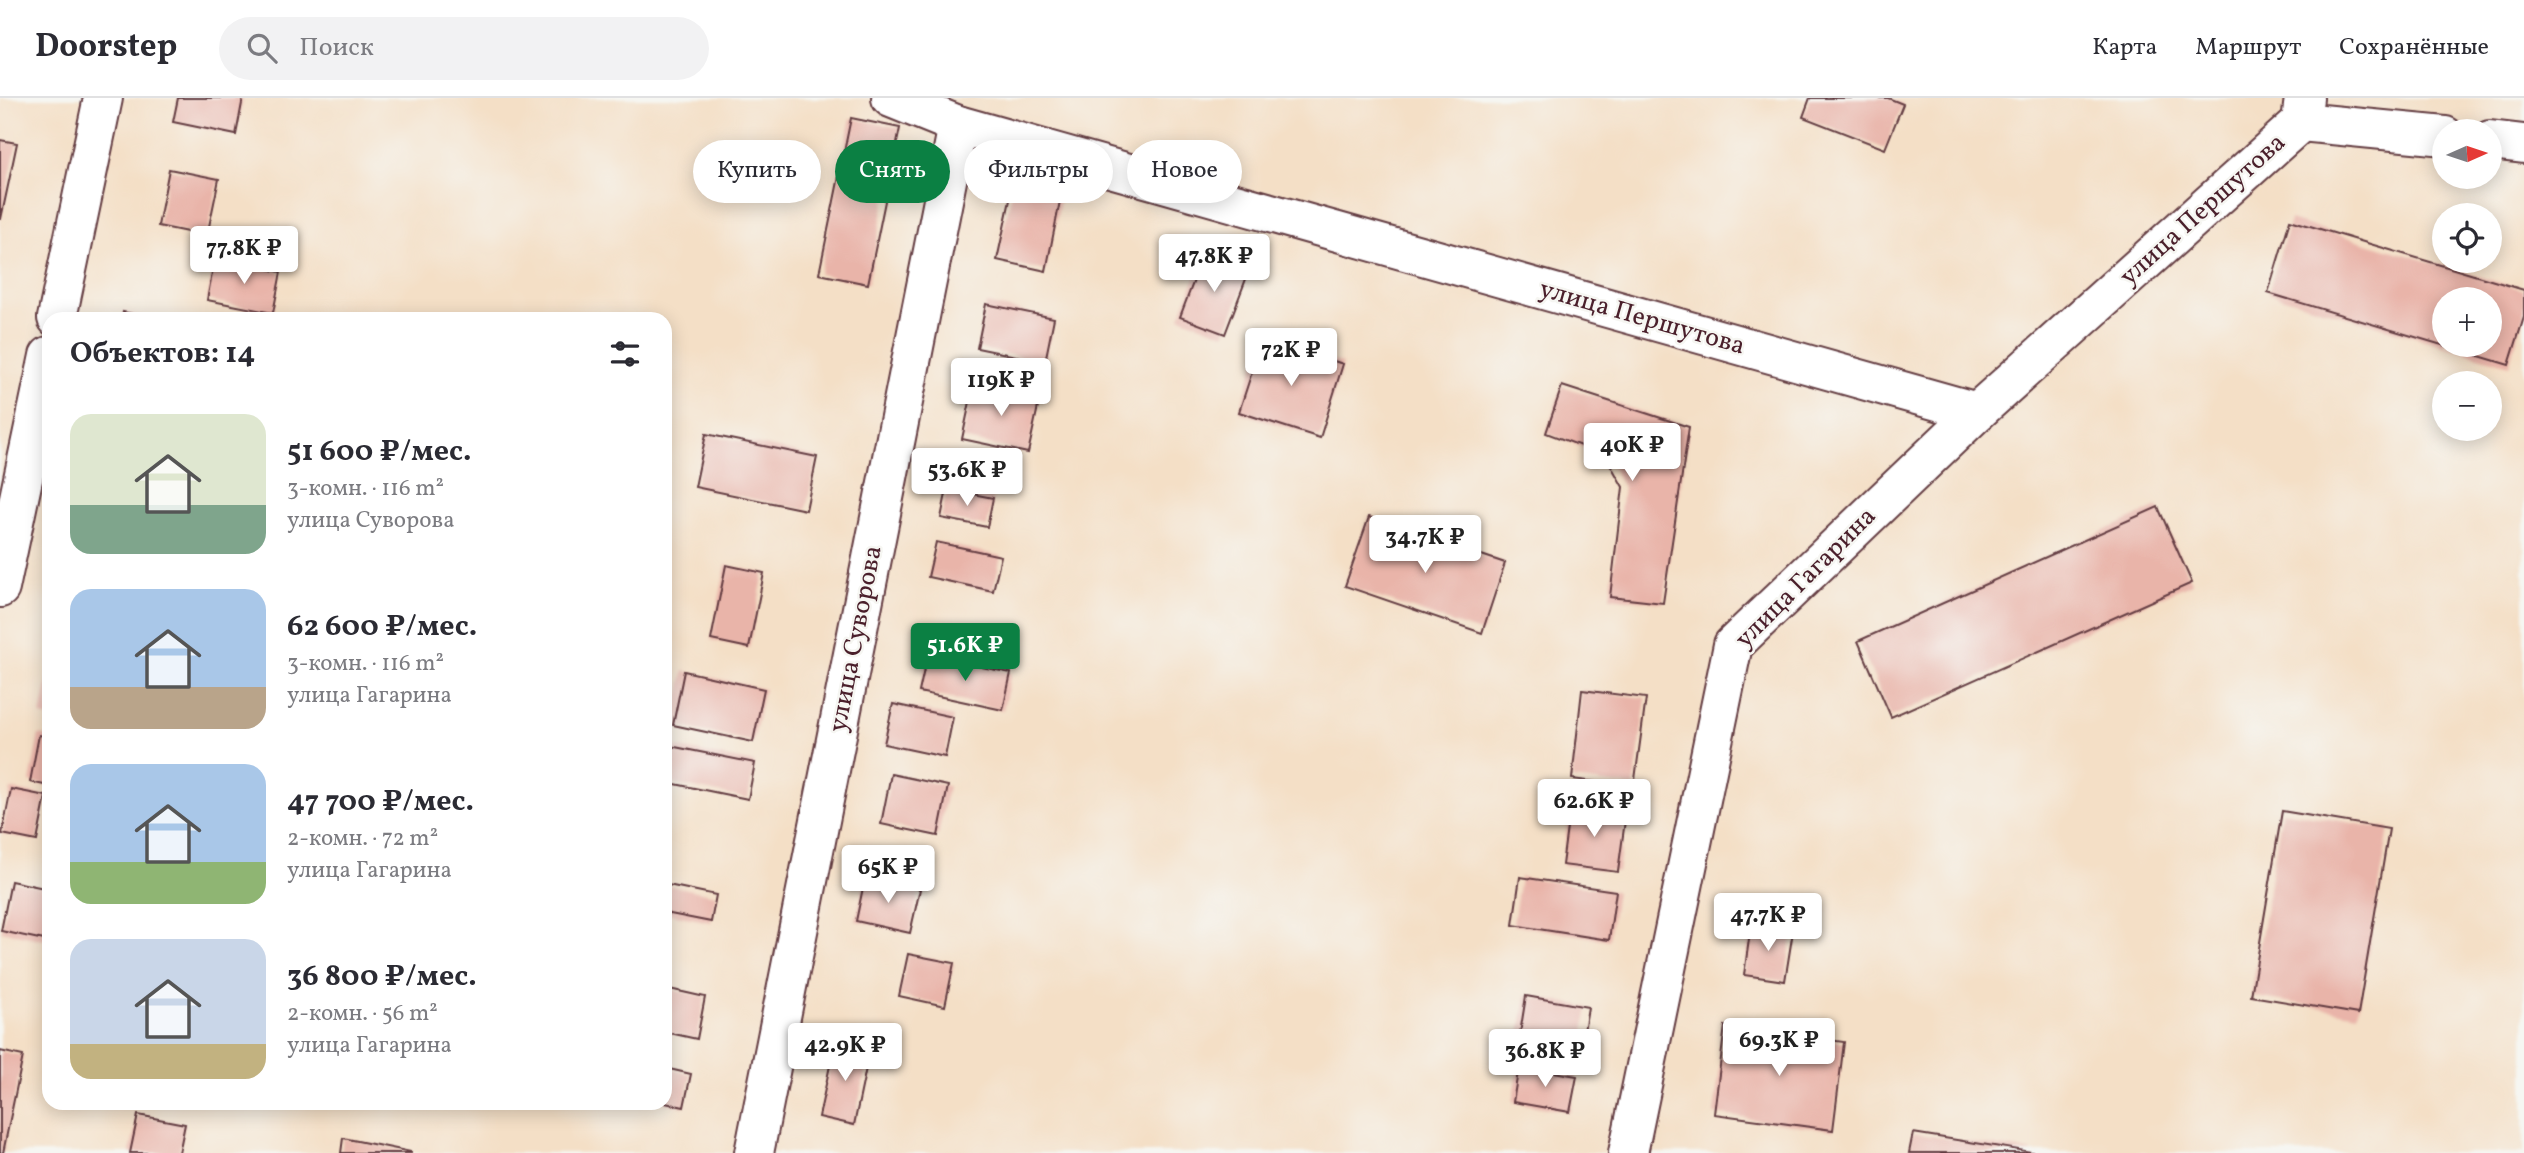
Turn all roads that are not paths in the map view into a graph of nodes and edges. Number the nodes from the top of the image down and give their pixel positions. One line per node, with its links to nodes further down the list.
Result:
1 (103, 98): 8 (street)
2 (891, 98): 4 (street, улица Першутова)
3 (2303, 110): 5 (street); 10 (street, улица Першутова)
4 (958, 125): 10 (street, улица Першутова); 12 (street, улица Суворова)
5 (2432, 134)
6 (2502, 142): 7 (street)
7 (2524, 144)
8 (58, 312)
9 (42, 389): 11 (street)
10 (1978, 412): 13 (street, улица Гагарина)
11 (0, 588)
12 (754, 1153)
13 (1628, 1153)

